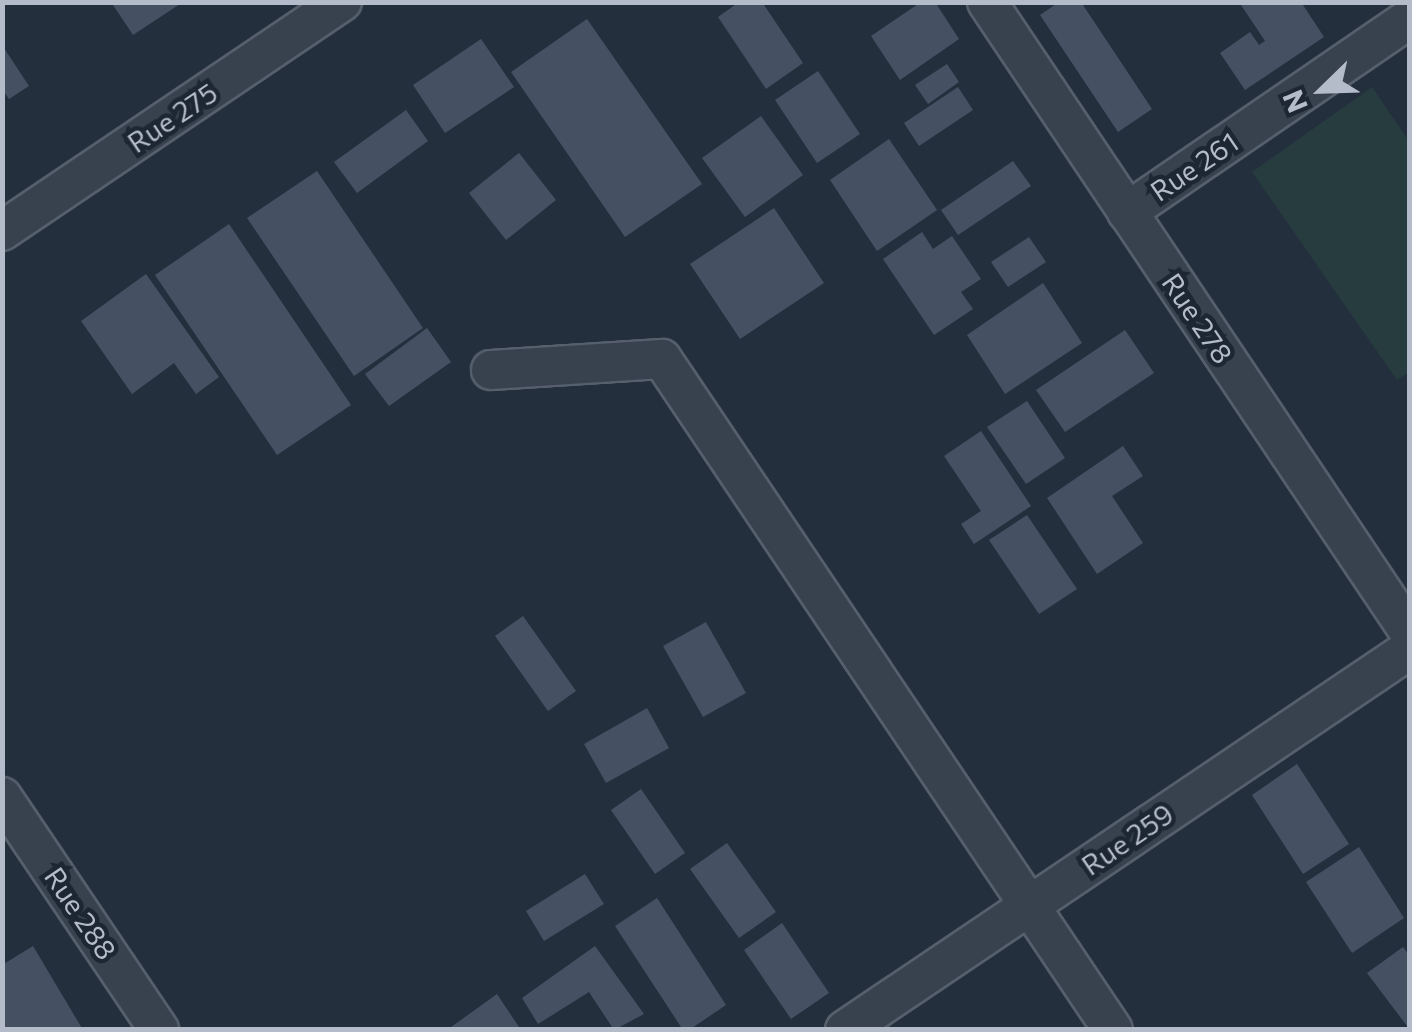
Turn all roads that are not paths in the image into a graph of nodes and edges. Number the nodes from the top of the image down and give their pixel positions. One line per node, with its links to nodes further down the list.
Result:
1 (342, 2): 5 (street, Rue 275)
2 (987, 2): 4 (street, Rue 278)
3 (1410, 18): 4 (street, Rue 261)
4 (1127, 212): 7 (street, Rue 278)
5 (2, 231)
6 (491, 370): 10 (street)
7 (1410, 632)
8 (1410, 649): 10 (street, Rue 259)
9 (2, 797): 11 (street, Rue 288)
10 (1030, 905): 12 (street, Rue 259); 13 (street)
11 (153, 1028)
12 (846, 1030)
13 (1113, 1030)

